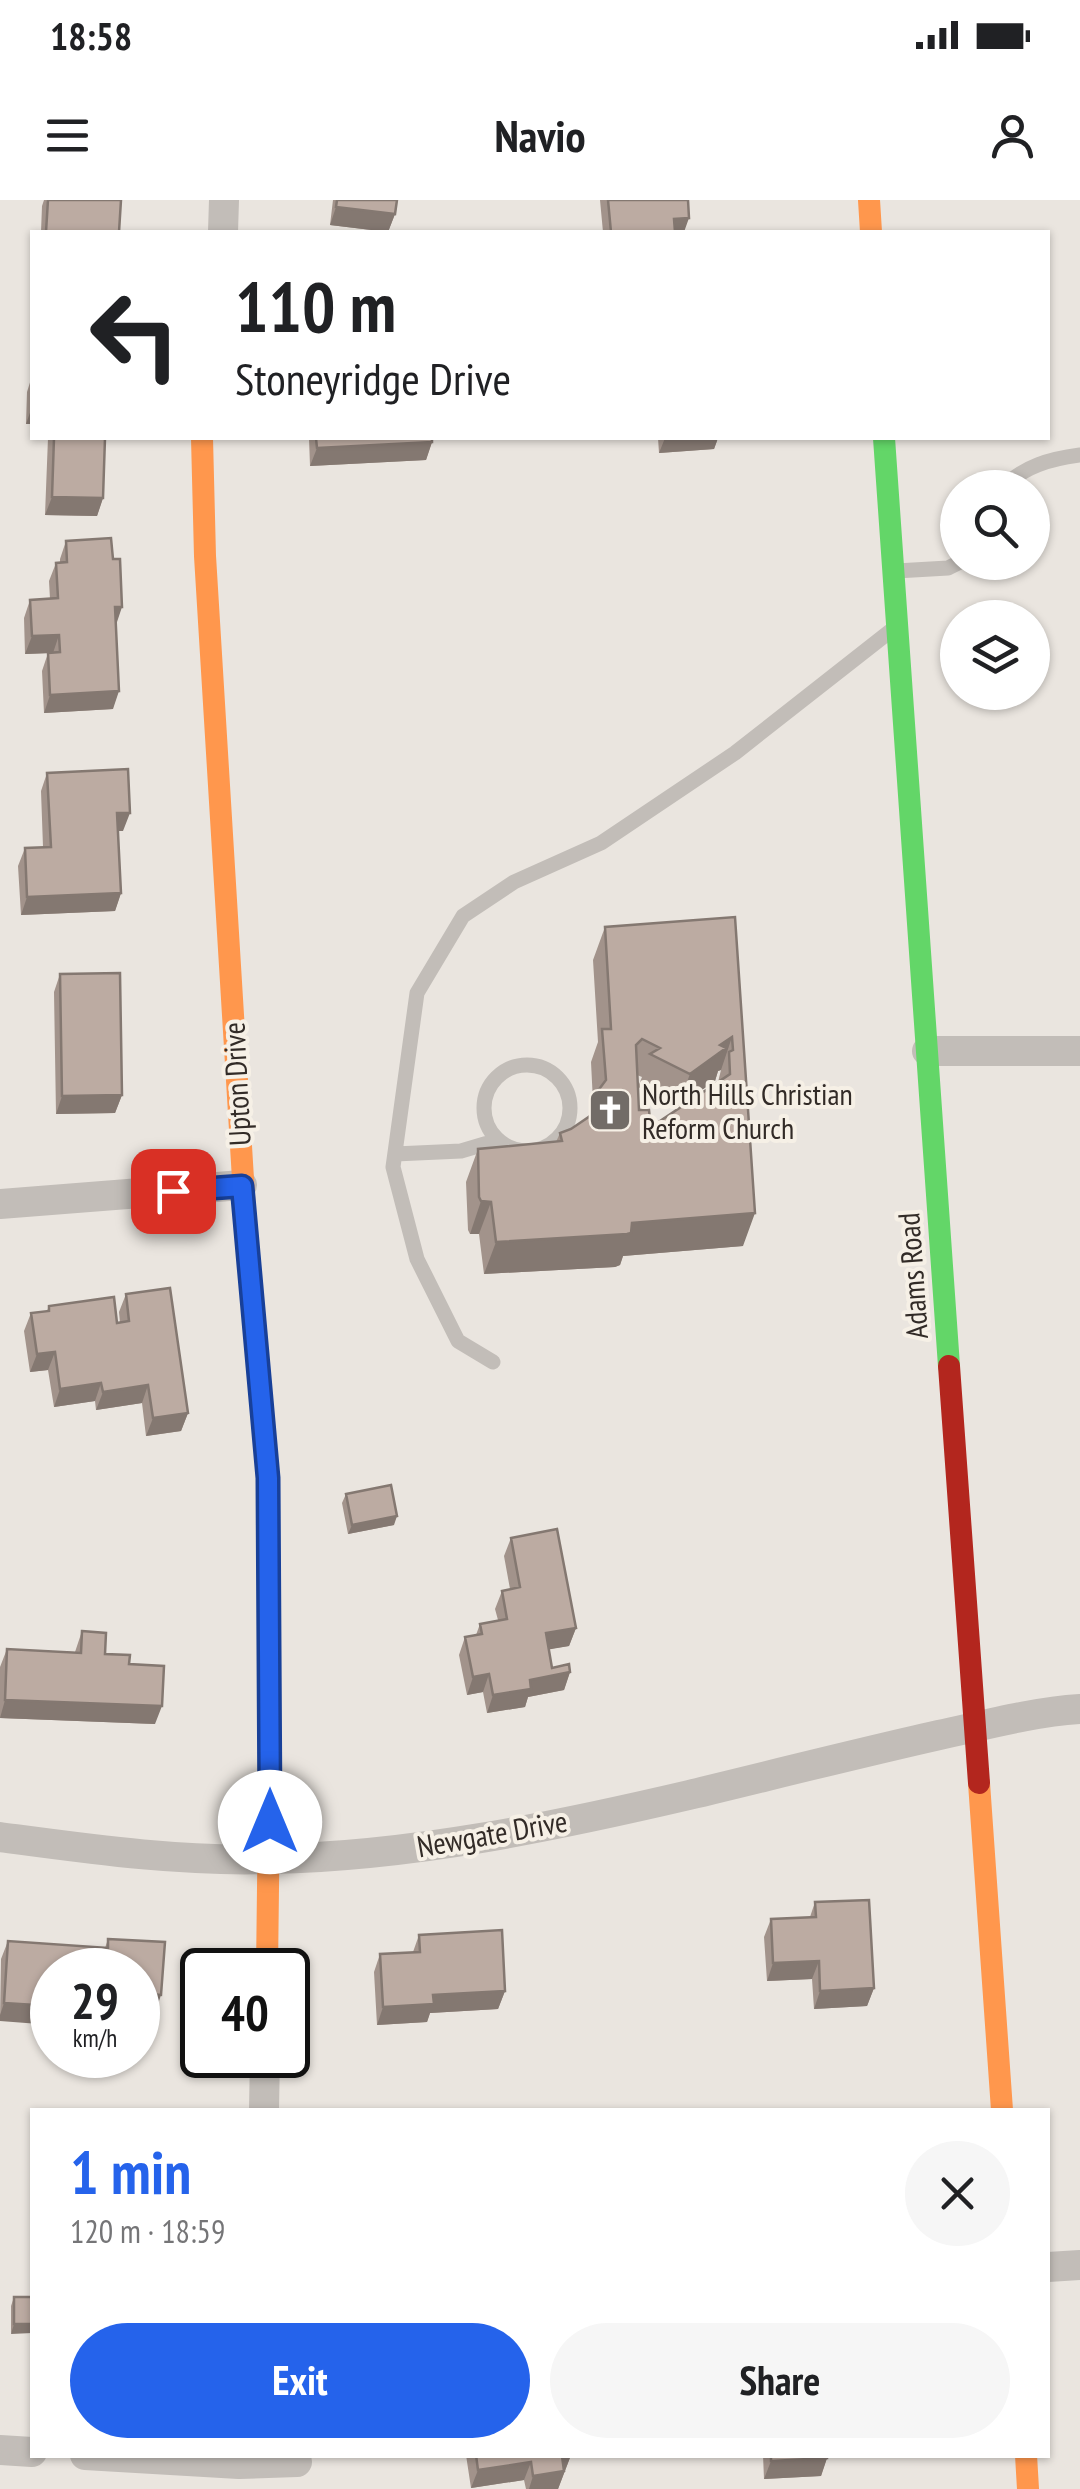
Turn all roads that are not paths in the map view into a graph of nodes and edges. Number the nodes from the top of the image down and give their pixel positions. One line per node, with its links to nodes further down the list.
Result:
1 (224, 200): 3 (street)
2 (870, 200): 4 (street)
3 (223, 230)
4 (872, 230)
5 (202, 440): 16 (street, Upton Drive)
6 (884, 440): 10 (street, Adams Road)
7 (1080, 455): 8 (lane)
8 (1025, 470)
9 (940, 568): 10 (lane)
10 (892, 571): 11 (street, Adams Road)
11 (896, 627): 12 (street, Adams Road); 15 (lane)
12 (927, 1051): 13 (street); 20 (street, Adams Road)
13 (1080, 1051)
14 (498, 1140): 14 (lane); 15 (lane)
15 (395, 1154): 18 (lane)
16 (242, 1186): 17 (street); 22 (street, Upton Drive)
17 (0, 1204)
18 (493, 1362)
19 (1080, 1709): 20 (street, Newgate Drive)
20 (975, 1727): 22 (street, Newgate Drive); 26 (street, Adams Road)
21 (0, 1837): 22 (street, Newgate Drive)
22 (270, 1860): 23 (street, Upton Drive)
23 (268, 1948)
24 (265, 2078): 25 (street)
25 (264, 2108)
26 (1002, 2108)
27 (1080, 2265): 28 (street)
28 (1050, 2267)
29 (0, 2450): 30 (street)
30 (30, 2452)
31 (136, 2458): 33 (street)
32 (1026, 2458): 34 (street)
33 (298, 2469)
34 (1028, 2489)

